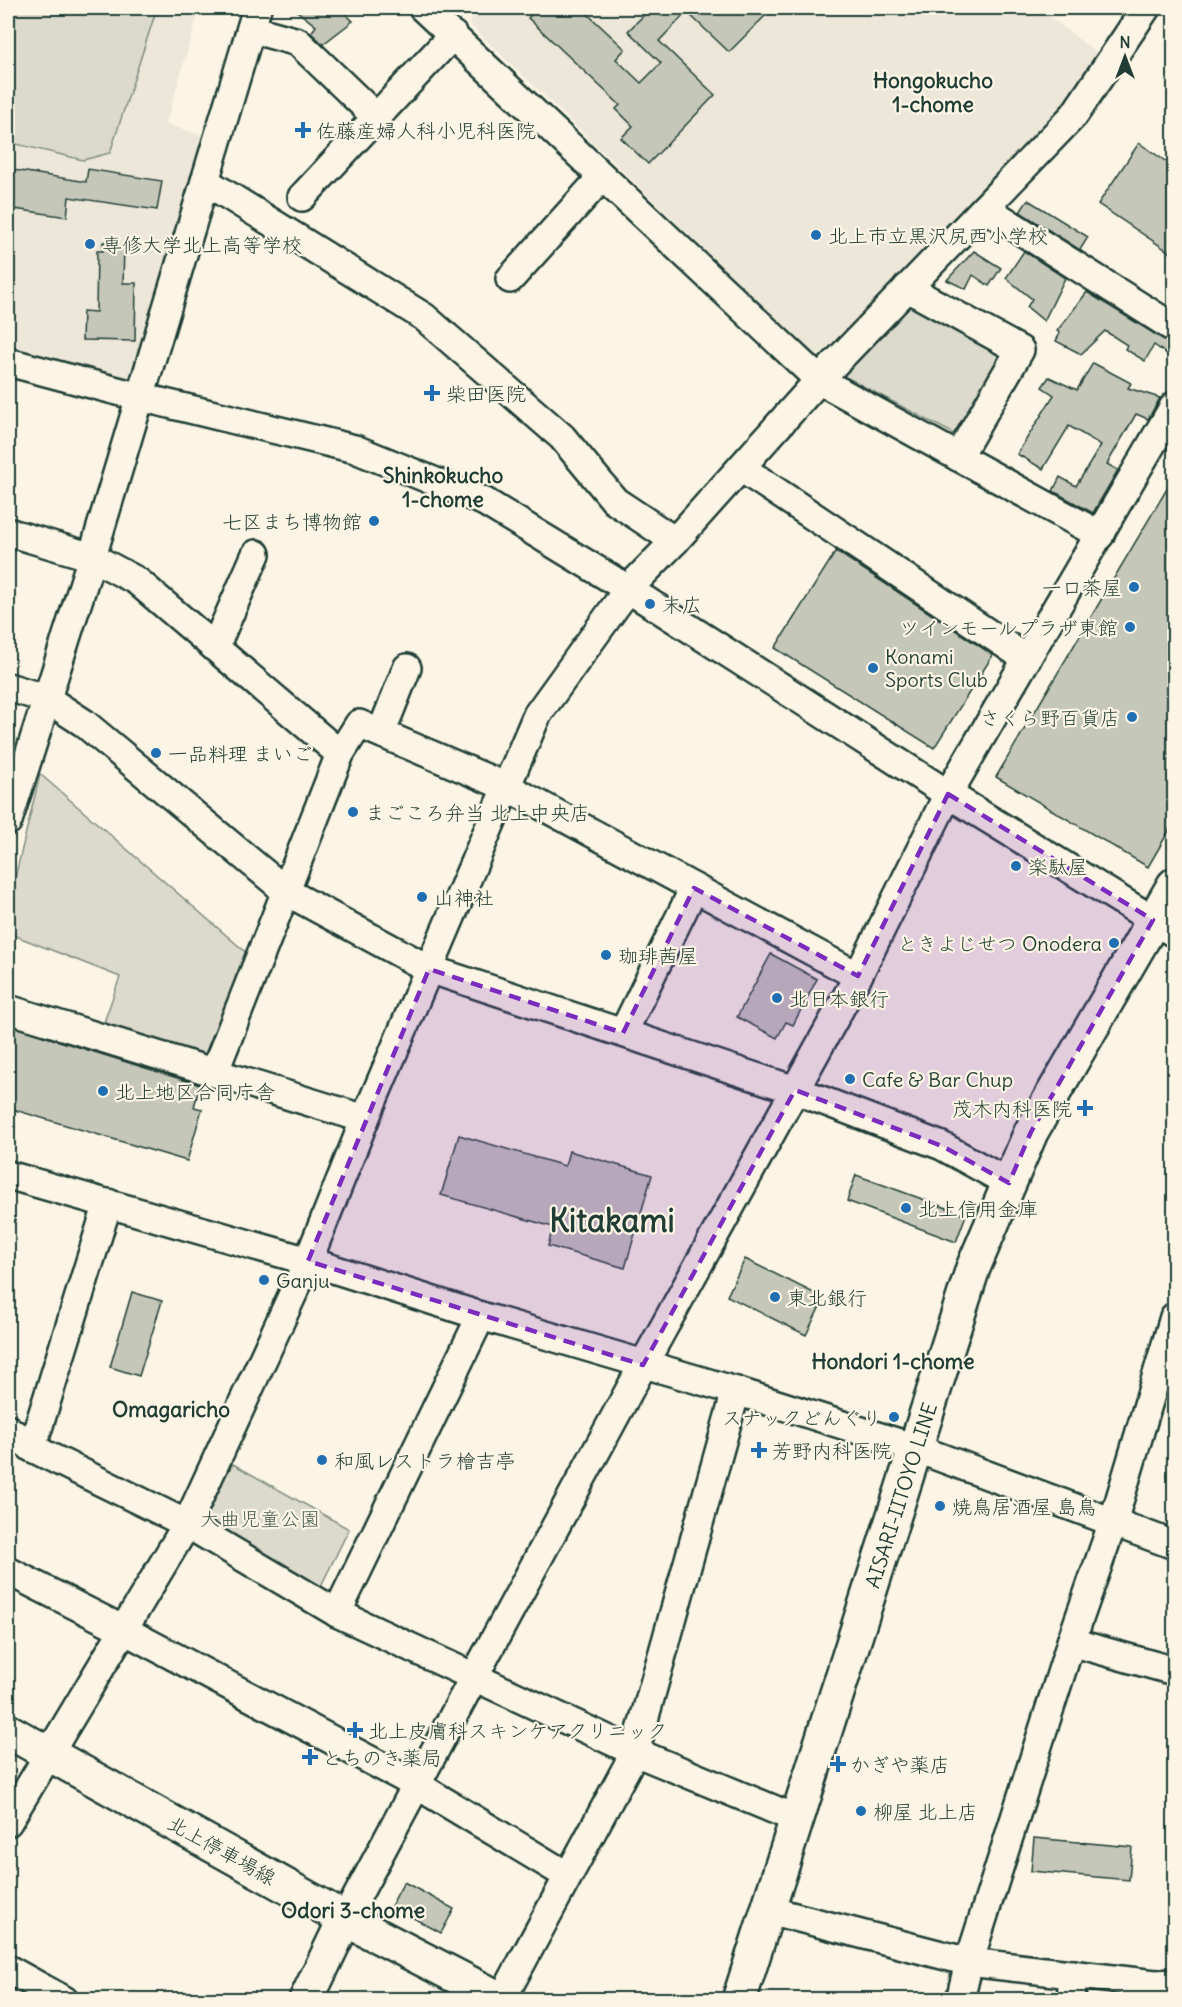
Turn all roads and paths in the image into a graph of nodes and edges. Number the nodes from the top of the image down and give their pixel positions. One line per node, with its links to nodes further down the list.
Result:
1 (423, 8): 4 (street)
2 (1146, 8): 9 (street)
3 (254, 19): 5 (street); 7 (street)
4 (453, 36): 5 (street); 6 (street)
5 (376, 117): 8 (street)
6 (602, 177): 10 (street); 14 (street)
7 (204, 181): 15 (street); 21 (street)
8 (302, 197)
9 (984, 208): 11 (street); 12 (street)
10 (510, 279)
11 (907, 288): 14 (street); 17 (street)
12 (1174, 328)
13 (8, 362): 15 (street)
14 (819, 380): 17 (street); 18 (street)
15 (140, 397): 23 (street); 24 (street)
16 (1174, 406): 20 (street)
17 (958, 457): 20 (street)
18 (741, 468): 21 (street); 26 (street)
19 (8, 532): 23 (street)
20 (1100, 535): 26 (street)
21 (675, 541): 24 (street)
22 (256, 554): 25 (street)
23 (92, 557): 25 (street); 29 (street)
24 (628, 589): 32 (street); 33 (street)
25 (214, 647): 31 (street)
26 (1028, 658): 33 (street)
27 (407, 668): 30 (street)
28 (8, 687): 29 (street)
29 (46, 699): 34 (street); 37 (street)
30 (381, 733): 31 (street); 32 (street)
31 (340, 754): 37 (street)
32 (507, 787): 36 (street); 39 (street)
33 (948, 794): 38 (street); 40 (street)
34 (8, 821)
35 (1174, 885): 38 (main road, AISARI-IITOYO LINE)
36 (694, 888): 40 (street); 42 (street)
37 (287, 891): 39 (street); 43 (street)
38 (1164, 927): 47 (main road, AISARI-IITOYO LINE)
39 (429, 969): 42 (street); 45 (street)
40 (858, 976): 44 (street)
41 (8, 1009): 43 (street)
42 (623, 1033): 44 (street)
43 (214, 1072): 45 (street)
44 (795, 1090): 47 (street); 53 (street)
45 (365, 1119): 49 (street)
46 (8, 1175): 48 (street)
47 (1010, 1183): 57 (main road, AISARI-IITOYO LINE)
48 (108, 1203): 49 (street); 56 (street)
49 (308, 1261): 50 (street); 59 (street)
50 (482, 1316): 53 (street); 62 (street)
51 (1174, 1317): 52 (street)
52 (1170, 1348): 58 (street)
53 (643, 1365): 54 (street); 66 (street)
54 (736, 1391): 57 (street); 68 (street)
55 (8, 1429): 56 (street)
56 (32, 1448): 59 (street)
57 (915, 1448): 58 (street); 71 (main road, AISARI-IITOYO LINE)
58 (1113, 1522): 60 (street); 64 (street)
59 (187, 1524): 62 (street); 63 (street)
60 (1174, 1545)
61 (8, 1571): 63 (street)
62 (337, 1613): 66 (street)
63 (122, 1629): 69 (street); 70 (street)
64 (1071, 1642): 65 (street); 76 (street)
65 (1174, 1671)
66 (474, 1677): 68 (street); 70 (street)
67 (8, 1731): 69 (main road, 北上停車場線)
68 (635, 1752): 71 (street); 73 (street)
69 (49, 1753): 72 (street); 75 (main road, 北上停車場線)
70 (417, 1785): 73 (street); 75 (street)
71 (797, 1819): 74 (main road, AISARI-IITOYO LINE)
72 (8, 1822)
73 (568, 1876): 82 (street)
74 (768, 1910): 76 (street); 83 (main road, AISARI-IITOYO LINE)
75 (345, 1919): 81 (main road); 82 (main road, 北上停車場線)
76 (969, 1962): 79 (street); 84 (street)
77 (8, 1969): 80 (street)
78 (1174, 1983): 79 (street)
79 (1072, 1987)
80 (64, 2000)
81 (306, 2000)
82 (502, 2000)
83 (739, 2000)
84 (960, 2000)

